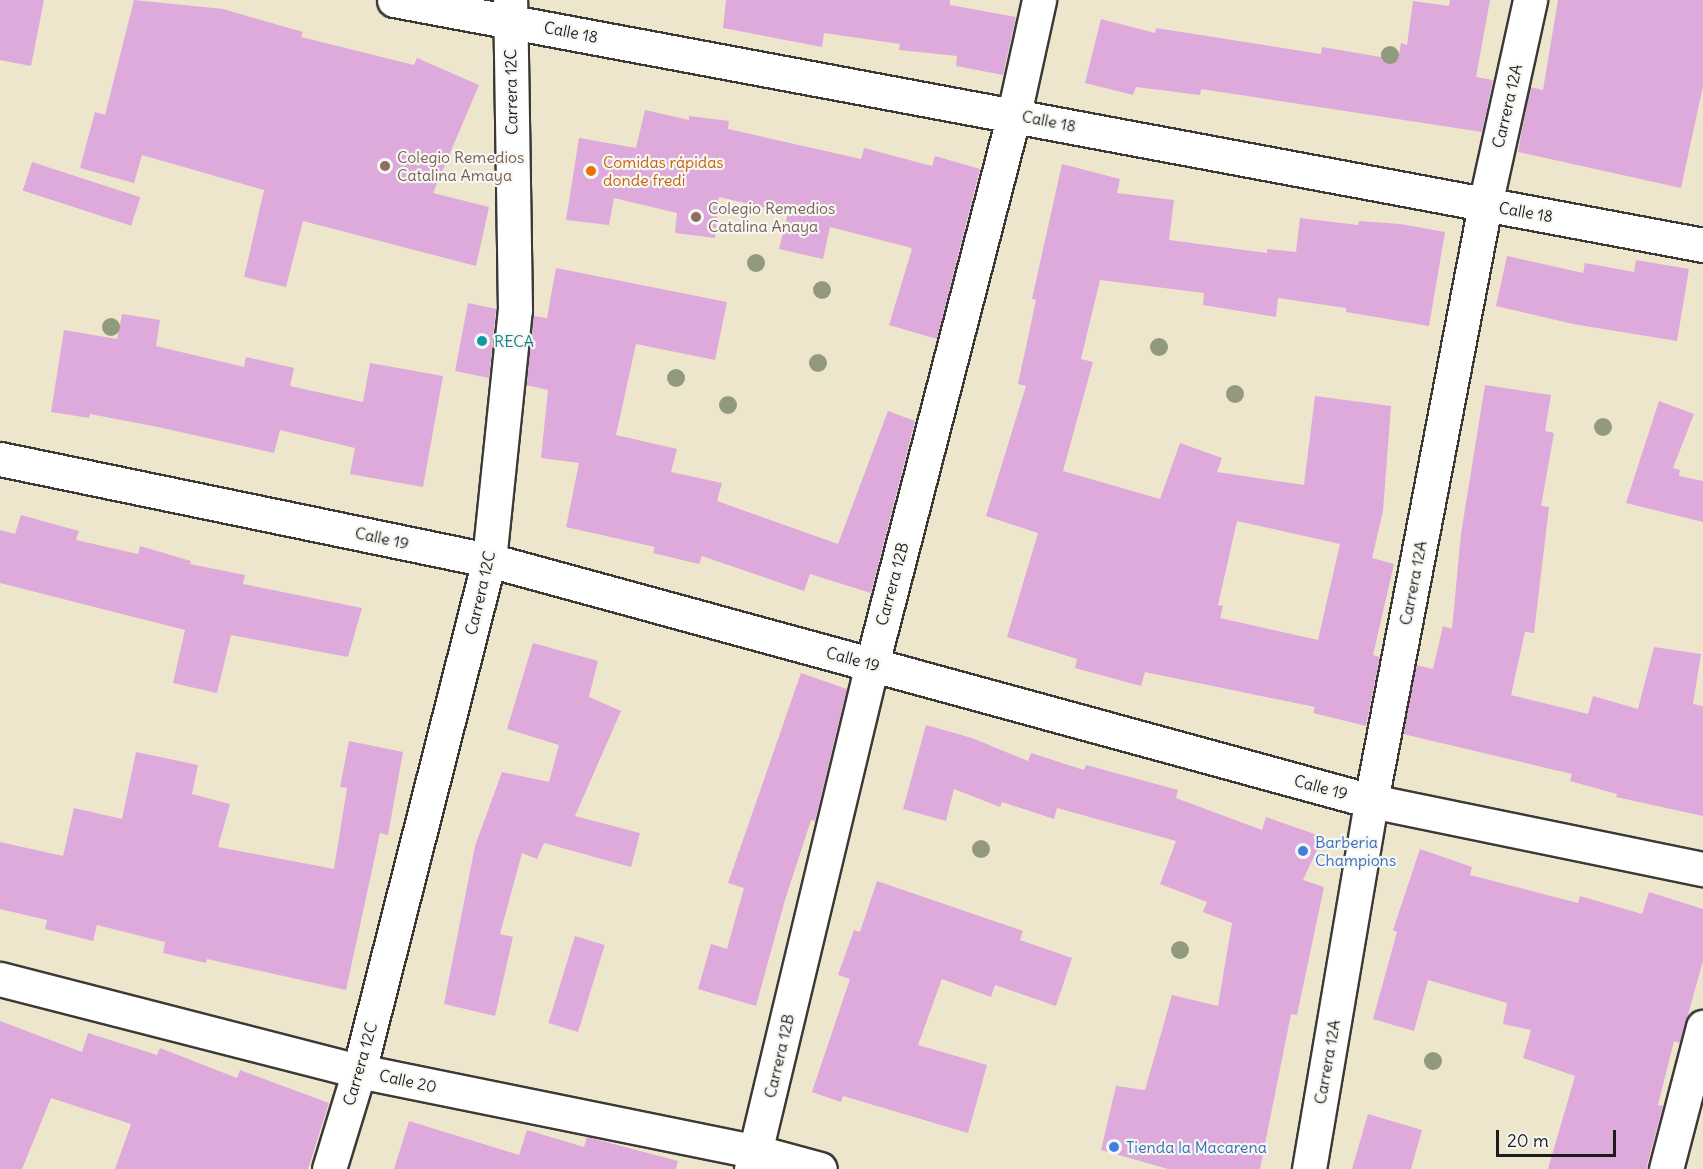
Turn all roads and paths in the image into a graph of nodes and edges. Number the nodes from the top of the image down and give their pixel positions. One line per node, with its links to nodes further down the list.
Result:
1 (393, 0): 4 (street, Calle 18)
2 (1040, 0): 5 (street, Carrera 12B)
3 (1530, 0): 6 (street, Carrera 12A)
4 (510, 10): 5 (street, Calle 18); 9 (street, Carrera 12C)
5 (1014, 114): 6 (street, Calle 18); 10 (street, Carrera 12B)
6 (1485, 205): 7 (street, Calle 18); 11 (street, Carrera 12A)
7 (1703, 245)
8 (0, 459): 9 (street, Calle 19)
9 (489, 560): 10 (street, Calle 19); 15 (street, Carrera 12C)
10 (872, 664): 11 (street, Calle 19); 16 (street, Carrera 12B)
11 (1371, 801): 12 (street, Calle 19); 19 (street, Carrera 12A)
12 (1703, 869)
13 (0, 979): 15 (street, Calle 20)
14 (1703, 1028): 20 (street)
15 (359, 1071): 16 (street, Calle 20); 17 (street, Carrera 12C)
16 (754, 1160): 18 (street, Calle 20)
17 (329, 1169)
18 (820, 1169)
19 (1309, 1169)
20 (1666, 1169)

